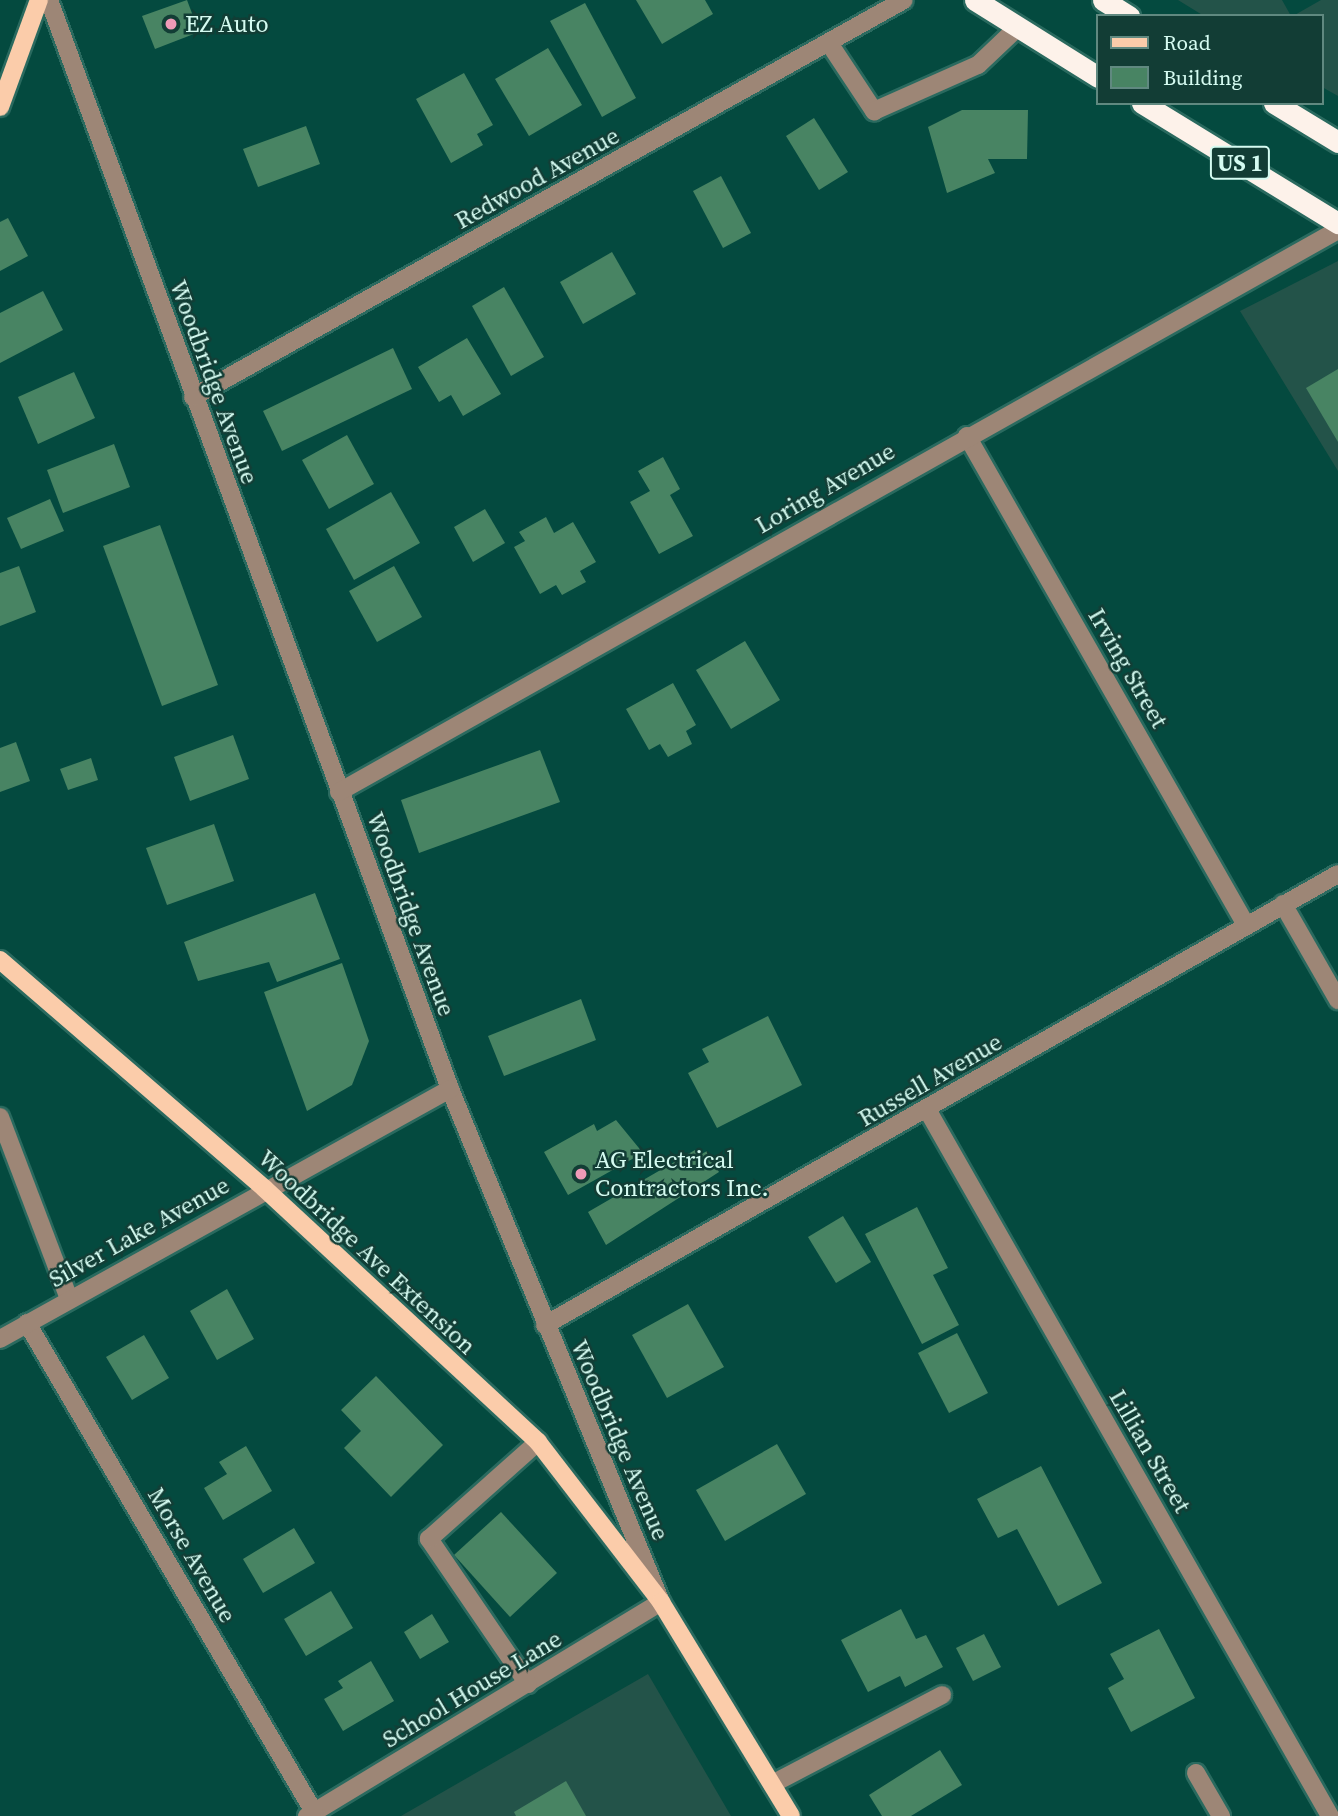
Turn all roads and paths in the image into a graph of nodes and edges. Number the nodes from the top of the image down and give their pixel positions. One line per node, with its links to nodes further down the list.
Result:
1 (39, 0): 12 (main road)
2 (49, 0): 16 (street, Woodbridge Avenue)
3 (904, 0): 8 (street, Redwood Avenue)
4 (975, 0): 7 (highway)
5 (1102, 0): 6 (highway)
6 (1126, 14)
7 (1018, 27): 8 (street); 9 (highway)
8 (829, 43): 16 (street, Redwood Avenue)
9 (1096, 76)
10 (1145, 105): 14 (highway, US 1)
11 (1277, 105): 13 (highway, US 1)
12 (0, 107)
13 (1338, 142)
14 (1338, 223)
15 (1338, 230): 17 (street, Loring Avenue)
16 (193, 397): 18 (street, Woodbridge Avenue)
17 (967, 436): 18 (street, Loring Avenue); 21 (street, Irving Street)
18 (339, 792): 24 (street, Woodbridge Avenue)
19 (1338, 874): 20 (street, Russell Avenue)
20 (1283, 904): 21 (street, Russell Avenue); 23 (street)
21 (1246, 925): 25 (street, Russell Avenue)
22 (3, 960): 27 (main road, Woodbridge Ave Extension)
23 (1338, 1000)
24 (450, 1089): 27 (street, Silver Lake Avenue); 30 (street, Woodbridge Avenue)
25 (928, 1111): 30 (street, Russell Avenue); 41 (street, Lillian Street)
26 (0, 1117): 28 (street)
27 (265, 1189): 28 (street, Silver Lake Avenue); 32 (main road, Woodbridge Ave Extension)
28 (69, 1299): 29 (street, Silver Lake Avenue)
29 (27, 1323): 31 (street, Silver Lake Avenue); 38 (street, Morse Avenue)
30 (545, 1325): 33 (street, Woodbridge Avenue)
31 (0, 1339)
32 (538, 1442): 33 (main road, Woodbridge Ave Extension); 34 (street)
33 (661, 1602): 34 (street, School House Lane); 37 (main road, Woodbridge Avenue)
34 (528, 1684): 38 (street, School House Lane)
35 (942, 1695): 37 (street)
36 (1196, 1773): 40 (street)
37 (772, 1784): 39 (main road, Woodbridge Avenue)
38 (310, 1814)
39 (791, 1816)
40 (1221, 1816)
41 (1330, 1816)

